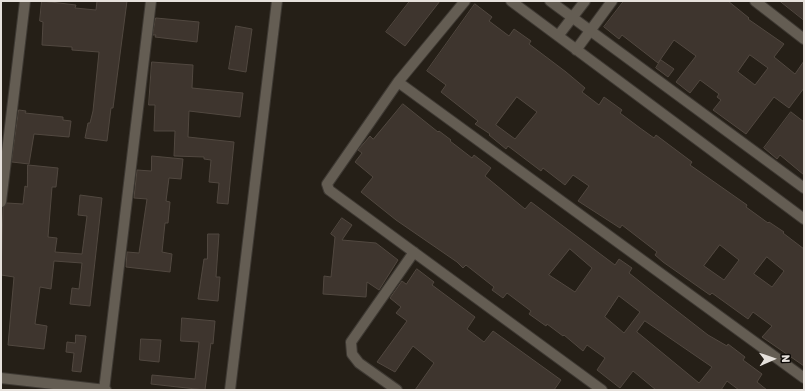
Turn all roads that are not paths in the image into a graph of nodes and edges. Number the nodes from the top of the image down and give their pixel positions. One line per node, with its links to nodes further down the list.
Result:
1 (25, 1): 17 (street)
2 (151, 1): 22 (street)
3 (277, 1): 23 (street)
4 (465, 1): 15 (street)
5 (511, 1): 12 (street)
6 (550, 1): 10 (street)
7 (585, 1): 10 (street)
8 (612, 1): 11 (street)
9 (755, 1): 13 (street)
10 (572, 17): 11 (street); 12 (street)
11 (590, 30): 14 (street); 16 (street)
12 (558, 36): 14 (street)
13 (804, 39)
14 (576, 50): 18 (street)
15 (398, 82): 19 (street); 21 (street)
16 (804, 188)
17 (1, 202)
18 (804, 219)
19 (414, 252): 24 (street); 25 (street)
20 (1, 378): 22 (street)
21 (804, 378)
22 (105, 390)
23 (230, 390)
24 (396, 390)
25 (602, 390)

